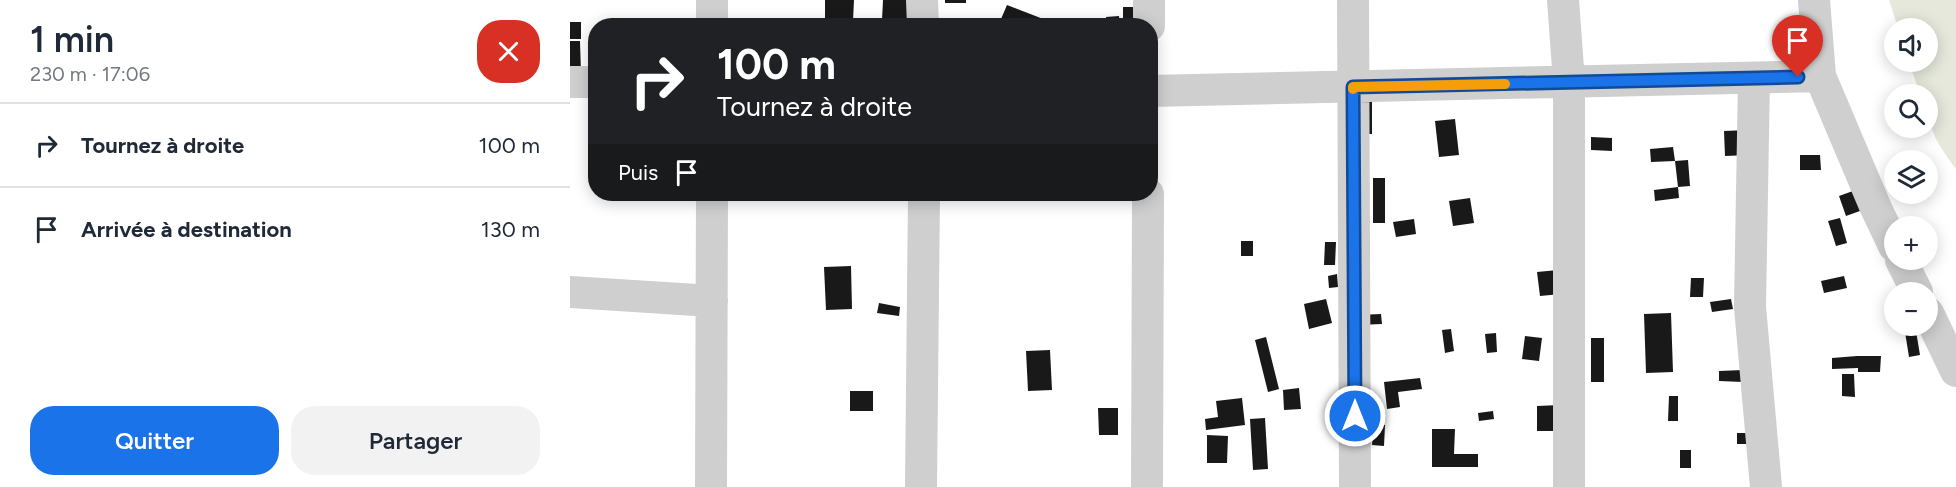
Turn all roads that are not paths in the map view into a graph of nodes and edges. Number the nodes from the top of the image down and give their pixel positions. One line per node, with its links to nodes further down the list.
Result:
1 (712, 0): 7 (street)
2 (922, 0): 8 (street)
3 (1149, 0): 9 (street)
4 (1353, 0): 15 (street)
5 (1563, 0): 14 (street)
6 (1814, 0): 10 (street)
7 (712, 18)
8 (923, 18)
9 (1149, 18)
10 (1821, 76): 11 (street); 20 (street)
11 (1754, 78): 14 (street); 30 (street)
12 (570, 82): 13 (street)
13 (588, 82)
14 (1569, 82): 15 (street); 29 (street)
15 (1353, 87): 16 (street); 28 (street)
16 (1158, 91)
17 (712, 201): 22 (street)
18 (924, 201): 26 (street)
19 (1148, 201): 27 (street)
20 (1884, 225)
21 (570, 292): 22 (street)
22 (712, 302): 25 (street)
23 (1938, 334): 24 (street)
24 (1956, 371)
25 (711, 487)
26 (921, 487)
27 (1147, 487)
28 (1355, 487)
29 (1569, 487)
30 (1766, 487)

